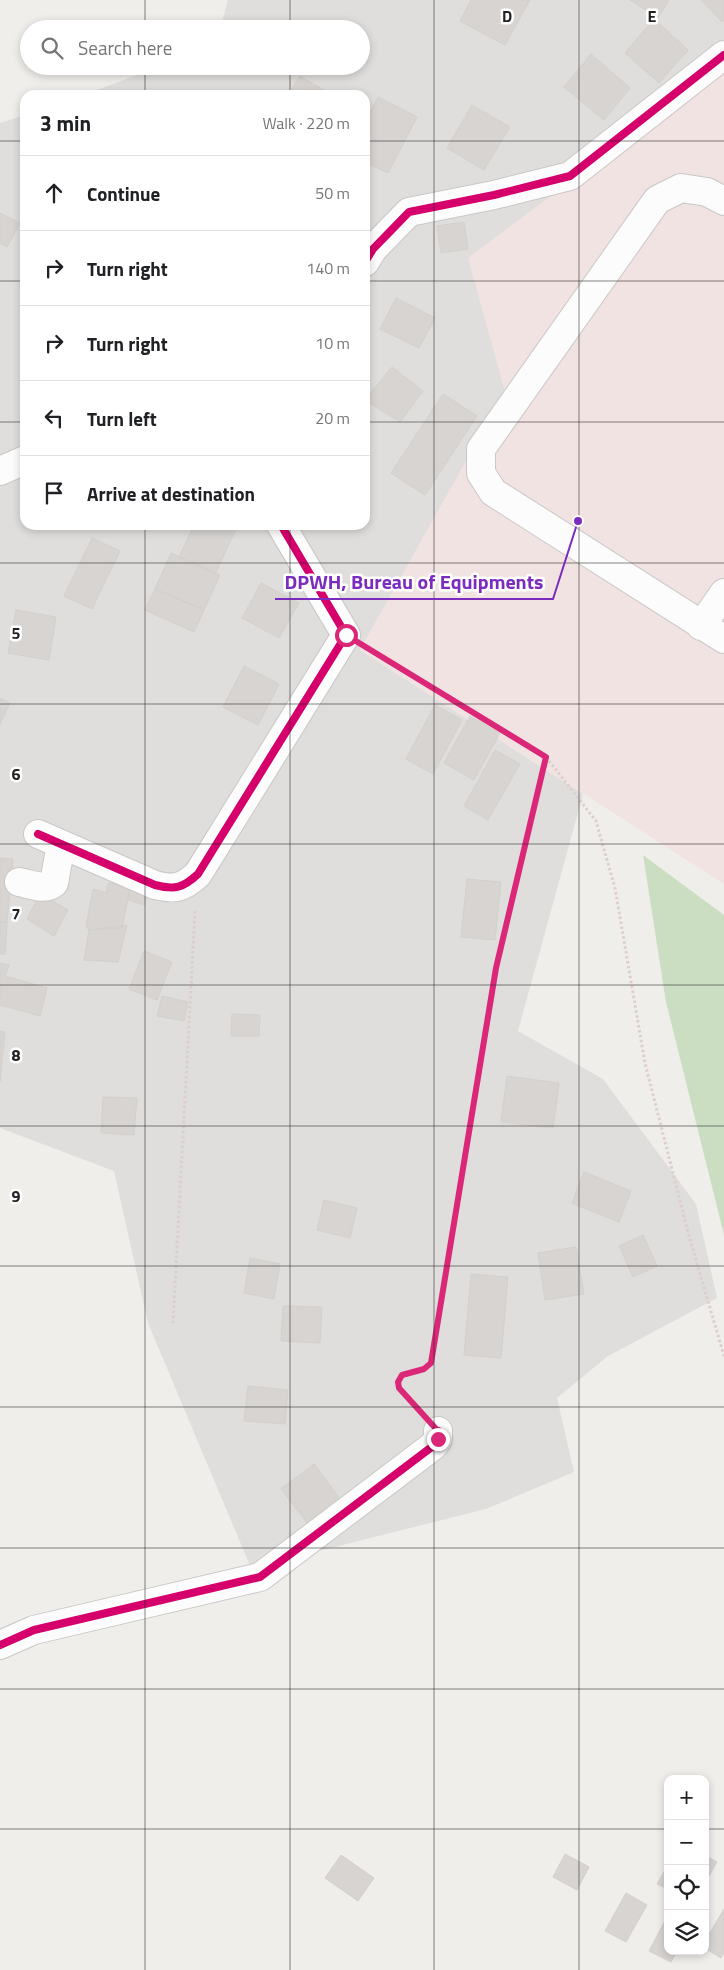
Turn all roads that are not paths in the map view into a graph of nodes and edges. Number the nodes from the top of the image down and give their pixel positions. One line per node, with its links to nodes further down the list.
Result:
1 (724, 55): 3 (street)
2 (724, 201): 8 (street)
3 (370, 254)
4 (20, 462): 5 (street)
5 (0, 471)
6 (284, 530): 9 (street)
7 (724, 593): 8 (street)
8 (713, 633)
9 (19, 882)
10 (438, 1431): 11 (street)
11 (0, 1645)

